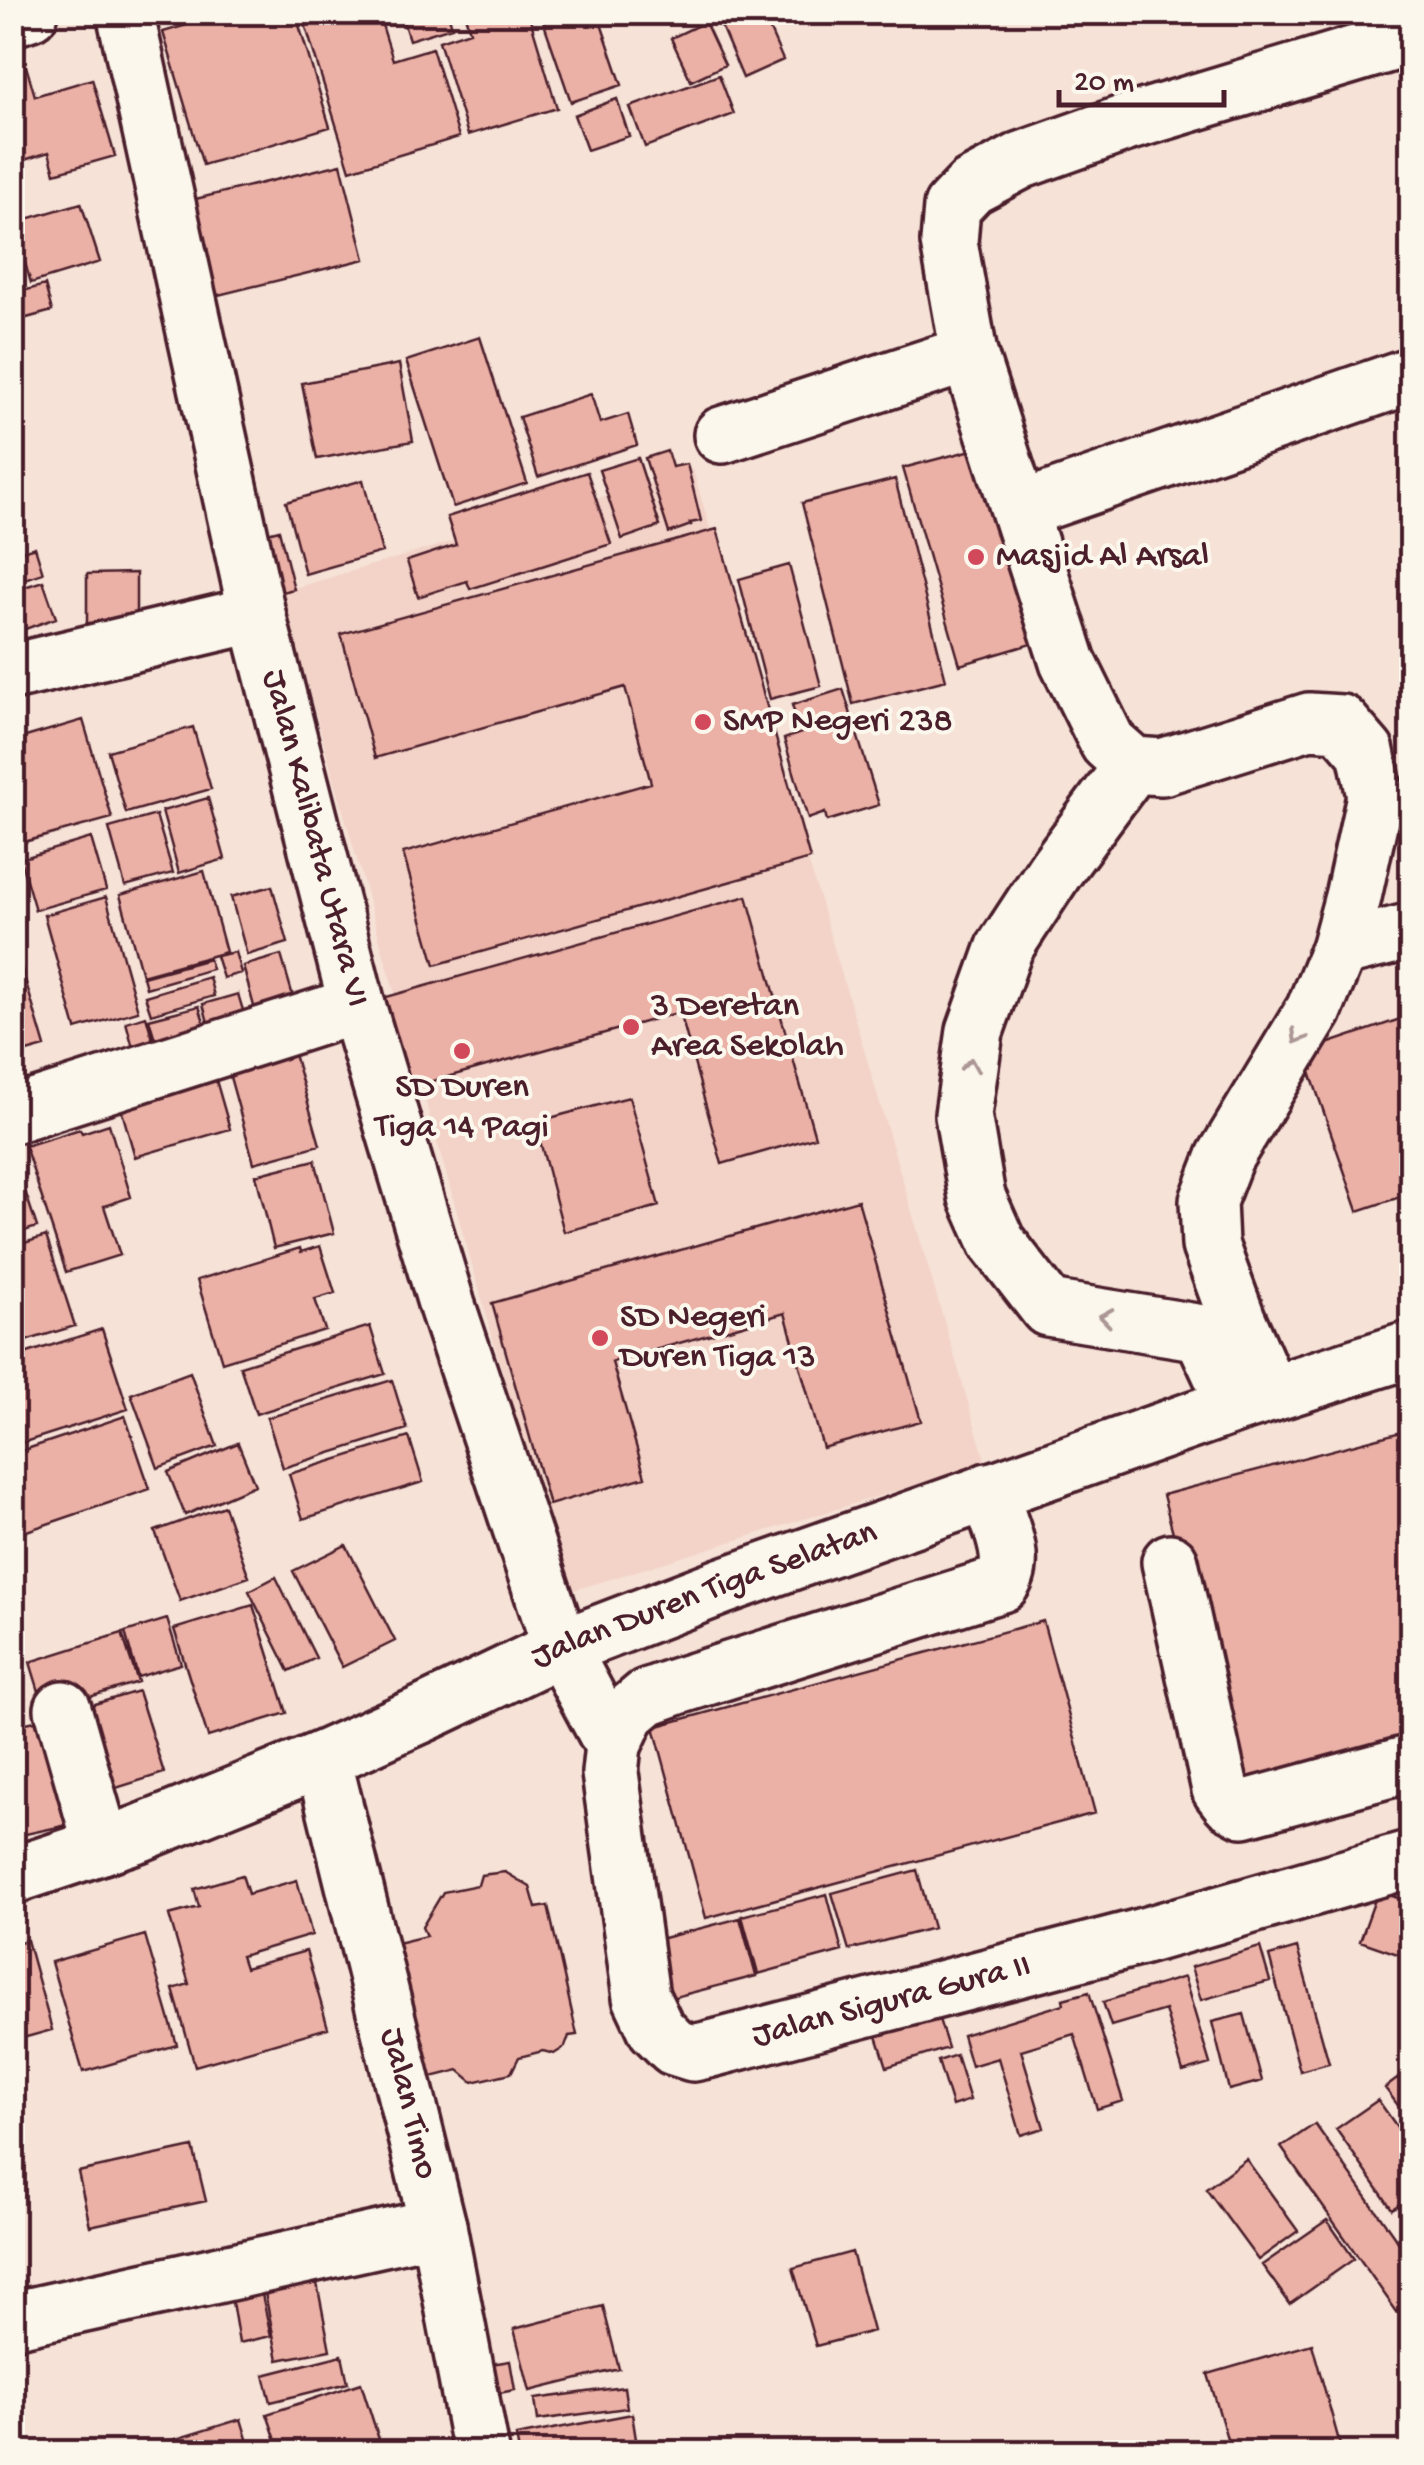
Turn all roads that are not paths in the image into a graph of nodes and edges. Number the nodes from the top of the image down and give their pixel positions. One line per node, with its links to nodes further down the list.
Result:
1 (30, 12): 3 (street)
2 (126, 12): 9 (street, Jalan Kalibata Utara VI)
3 (12, 18)
4 (1412, 37): 5 (street)
5 (969, 354): 7 (street); 8 (street)
6 (1412, 375): 8 (street)
7 (722, 435)
8 (1020, 510): 11 (street)
9 (257, 614): 10 (street); 15 (street, Jalan Kalibata Utara VI)
10 (12, 672)
11 (1133, 765): 12 (street); 18 (street, one-way to 11)
12 (1393, 790): 14 (street)
13 (1412, 931): 14 (street)
14 (1339, 949): 17 (street, one-way to 17)
15 (357, 1005): 16 (street); 23 (street, Jalan Kalibata Utara VI)
16 (12, 1115)
17 (1231, 1302): 18 (street); 20 (street)
18 (1166, 1327): 20 (street)
19 (1412, 1349): 20 (street, Jalan Duren Tiga Selatan)
20 (1252, 1399): 21 (street, Jalan Duren Tiga Selatan)
21 (988, 1491): 23 (street, Jalan Duren Tiga Selatan); 25 (street)
22 (1170, 1562): 27 (street)
23 (561, 1648): 25 (street, Jalan Sigura Gura II); 26 (street, Jalan Duren Tiga Selatan)
24 (64, 1709): 28 (street)
25 (613, 1744): 29 (street, Jalan Sigura Gura II)
26 (324, 1758): 28 (street, Jalan Duren Tiga Selatan); 31 (street, Jalan Timo)
27 (1412, 1763)
28 (102, 1846): 30 (street, Jalan Duren Tiga Selatan)
29 (1412, 1859)
30 (12, 1876)
31 (438, 2226): 32 (street); 33 (street, Jalan Timo)
32 (12, 2320)
33 (482, 2452)

